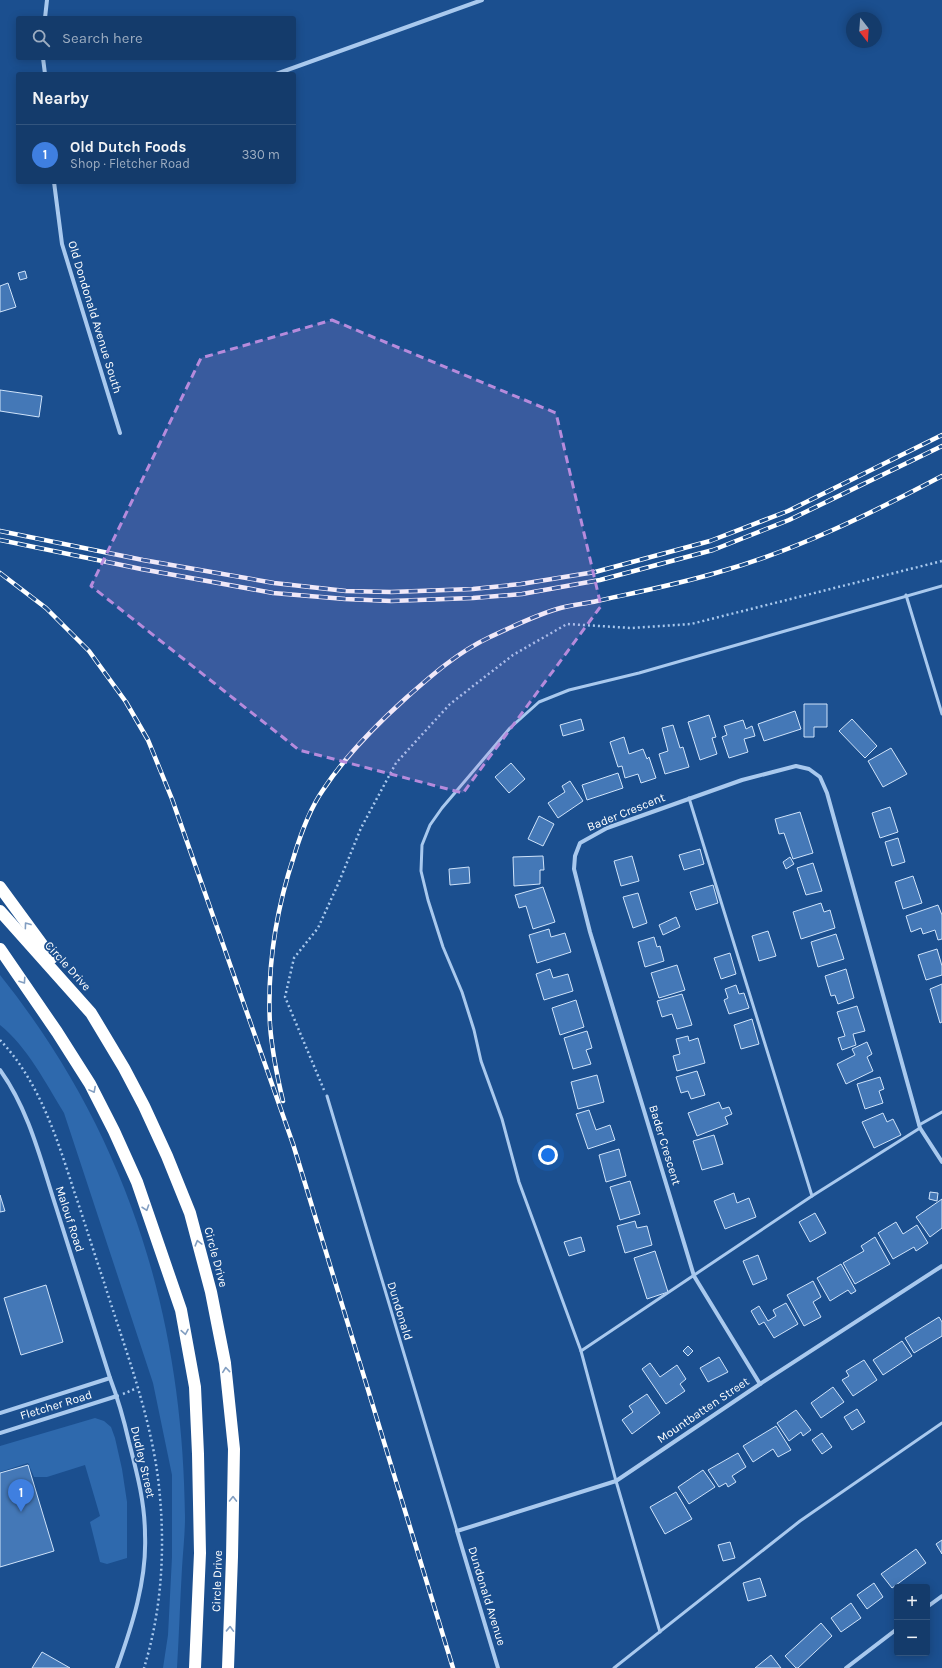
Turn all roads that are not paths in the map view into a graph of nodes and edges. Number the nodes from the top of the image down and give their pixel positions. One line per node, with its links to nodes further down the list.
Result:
1 (47, 0): 3 (street)
2 (482, 0): 6 (street)
3 (45, 16)
4 (43, 60): 5 (street)
5 (44, 72)
6 (282, 72)
7 (54, 184): 8 (street, Old Dondonald Avenue South)
8 (120, 433)
9 (942, 586): 10 (lane)
10 (906, 595): 11 (lane); 25 (lane)
11 (942, 714)
12 (689, 798): 20 (street, Bader Crescent); 22 (lane); 24 (street, Bader Crescent)
13 (0, 887): 16 (highway, one-way to 13)
14 (0, 910): 16 (highway, Circle Drive)
15 (0, 949): 39 (highway, Circle Drive, one-way to 39)
16 (91, 1013): 40 (highway, Circle Drive, one-way to 16)
17 (0, 1070): 26 (street, Malouf Road)
18 (327, 1096): 33 (lane, Dundonald)
19 (942, 1112): 20 (lane)
20 (920, 1126): 21 (street, Bader Crescent); 22 (lane)
21 (942, 1162)
22 (812, 1196): 24 (lane)
23 (942, 1266): 27 (street, Mountbatten Street)
24 (694, 1276): 25 (lane); 27 (street, Bader Crescent)
25 (581, 1351): 32 (lane)
26 (110, 1378): 28 (street, Dudley Street); 29 (street, Fletcher Road)
27 (760, 1384): 32 (street, Mountbatten Street)
28 (117, 1396): 31 (street, Fletcher Road); 38 (street, Dudley Street)
29 (0, 1414)
30 (942, 1423): 37 (lane)
31 (0, 1433)
32 (616, 1481): 33 (street, Mountbatten Street); 37 (lane)
33 (457, 1531): 41 (street, Dundonald Avenue)
34 (942, 1596): 35 (street)
35 (930, 1605)
36 (894, 1631): 43 (street)
37 (660, 1632): 42 (lane)
38 (117, 1668)
39 (195, 1668)
40 (228, 1668)
41 (498, 1668)
42 (614, 1668)
43 (846, 1668)

